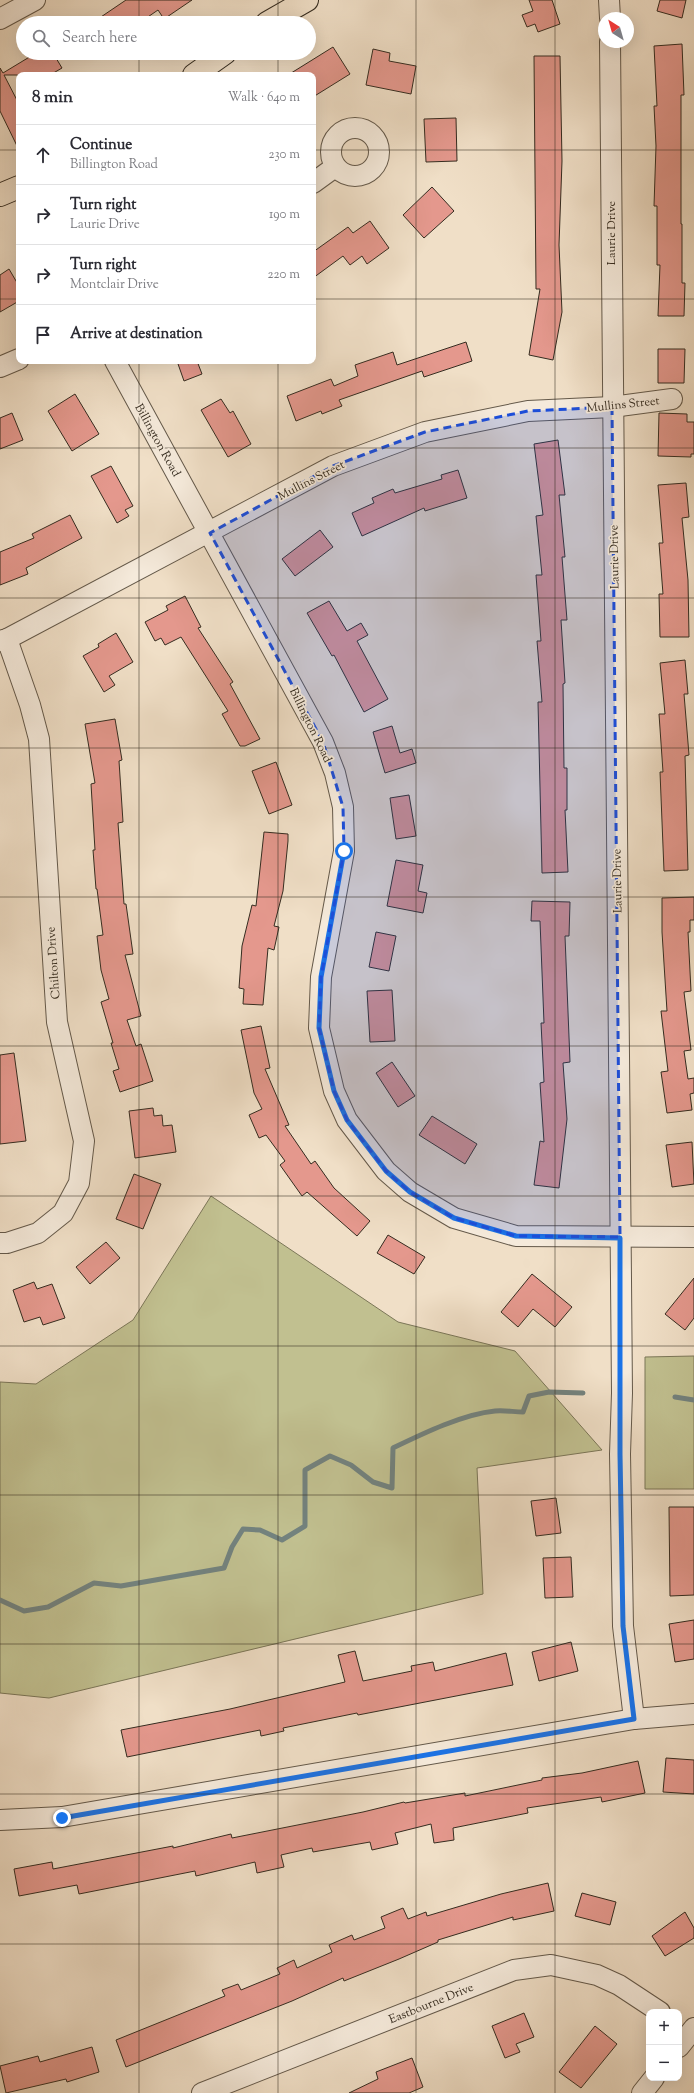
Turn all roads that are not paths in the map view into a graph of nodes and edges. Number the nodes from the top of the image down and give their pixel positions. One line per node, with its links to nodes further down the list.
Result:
1 (35, 0): 6 (street)
2 (307, 0): 5 (main road)
3 (609, 0): 4 (street)
4 (610, 12)
5 (279, 16)
6 (0, 19)
7 (610, 48): 18 (street, Laurie Drive)
8 (215, 60): 9 (main road)
9 (198, 72)
10 (335, 167): 11 (street)
11 (316, 181)
12 (16, 188): 13 (main road)
13 (0, 196)
14 (16, 360): 16 (street)
15 (117, 364): 19 (street, Billington Road)
16 (0, 367)
17 (672, 399): 18 (street, Mullins Street)
18 (612, 407): 19 (street, Mullins Street); 22 (street, Laurie Drive)
19 (210, 533): 20 (street, Mullins Street); 22 (street, Billington Road)
20 (3, 640): 23 (street, Chilton Drive)
21 (694, 1237): 22 (street, Billington Road)
22 (620, 1238): 25 (street, Laurie Drive)
23 (0, 1243)
24 (694, 1714): 25 (street)
25 (634, 1719): 26 (street)
26 (0, 1820)
27 (656, 2009): 33 (street, Eastbourne Drive)
28 (682, 2023): 29 (street)
29 (694, 2024)
30 (694, 2028): 31 (street)
31 (681, 2045)
32 (652, 2081): 34 (street)
33 (202, 2093)
34 (642, 2093)

